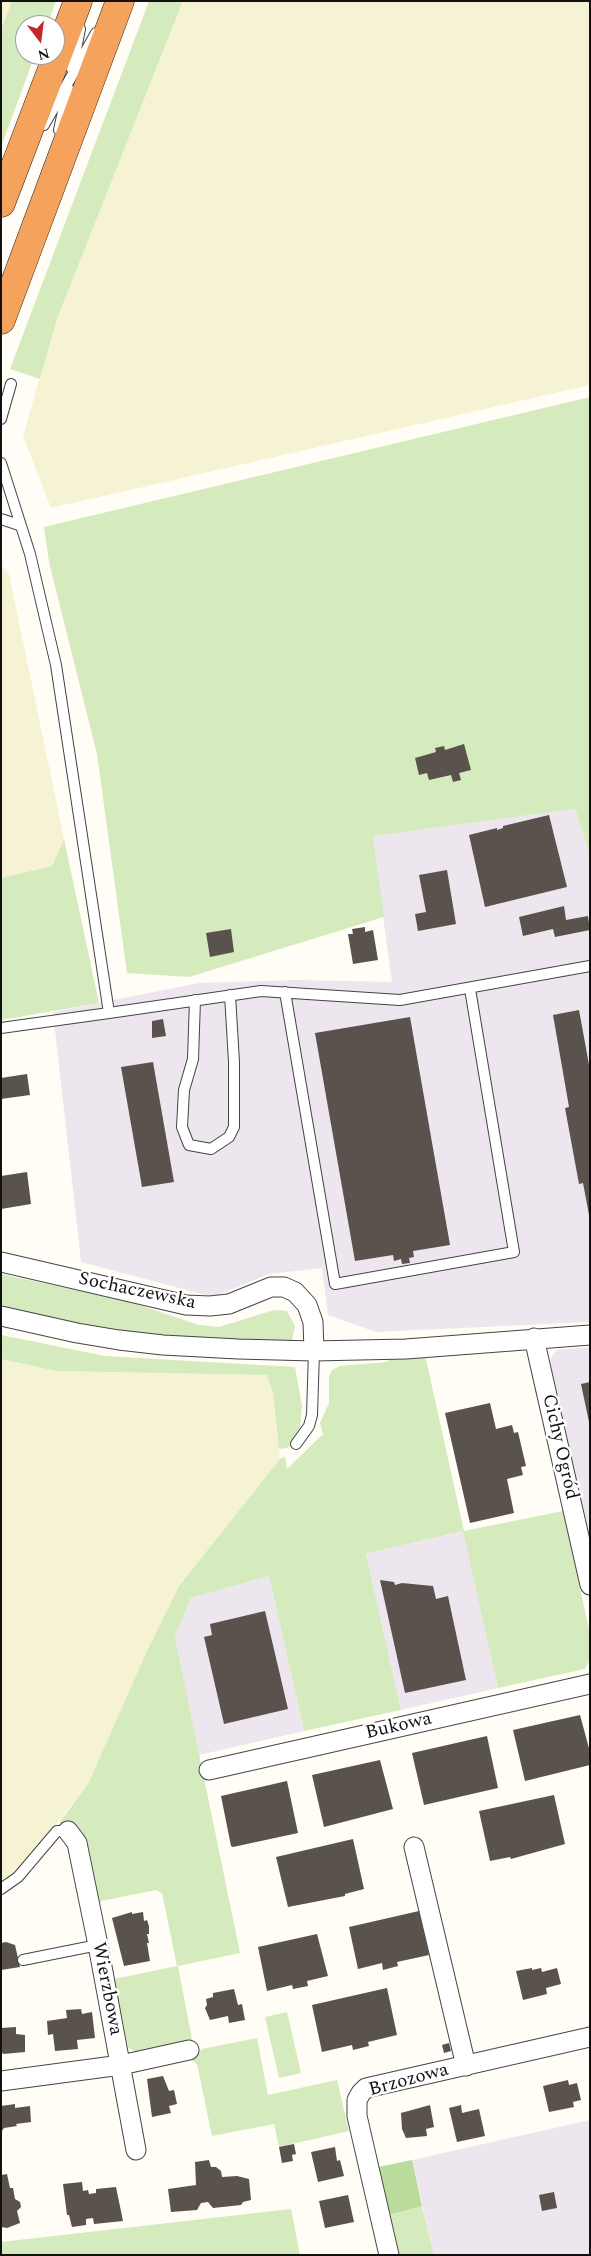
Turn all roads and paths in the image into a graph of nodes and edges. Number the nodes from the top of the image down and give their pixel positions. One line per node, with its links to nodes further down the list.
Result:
1 (78, 1): 6 (highway)
2 (86, 1): 5 (lane)
3 (114, 1): 5 (lane)
4 (120, 1): 7 (highway)
5 (70, 78): 6 (lane); 7 (lane)
6 (4, 197)
7 (45, 200): 8 (highway)
8 (1, 320)
9 (12, 384): 10 (lane)
10 (1, 419)
11 (1, 463): 13 (lane)
12 (1, 518): 13 (lane)
13 (19, 524): 19 (lane)
14 (590, 966): 15 (lane)
15 (470, 988): 16 (lane); 16 (lane)
16 (285, 992): 17 (lane)
17 (230, 996): 18 (lane); 18 (lane)
18 (195, 1000): 19 (lane)
19 (108, 1013): 20 (lane)
20 (1, 1028)
21 (1, 1262): 25 (street, Sochaczewska)
22 (1, 1316): 25 (street)
23 (590, 1335): 24 (street)
24 (534, 1338): 25 (street); 27 (street, Cichy Ogród)
25 (314, 1351): 26 (lane)
26 (296, 1444)
27 (590, 1585)
28 (590, 1684): 29 (street, Bukowa)
29 (209, 1770)
30 (68, 1831): 32 (lane); 33 (street, Wierzbowa)
31 (414, 1847): 38 (street)
32 (1, 1889)
33 (98, 1945): 34 (lane); 37 (street, Wierzbowa)
34 (23, 1960)
35 (590, 2037): 38 (street, Brzozowa)
36 (189, 2050): 37 (street)
37 (121, 2065): 39 (street); 40 (street, Wierzbowa)
38 (466, 2066): 41 (street, Brzozowa)
39 (1, 2081)
40 (136, 2150)
41 (389, 2255)

